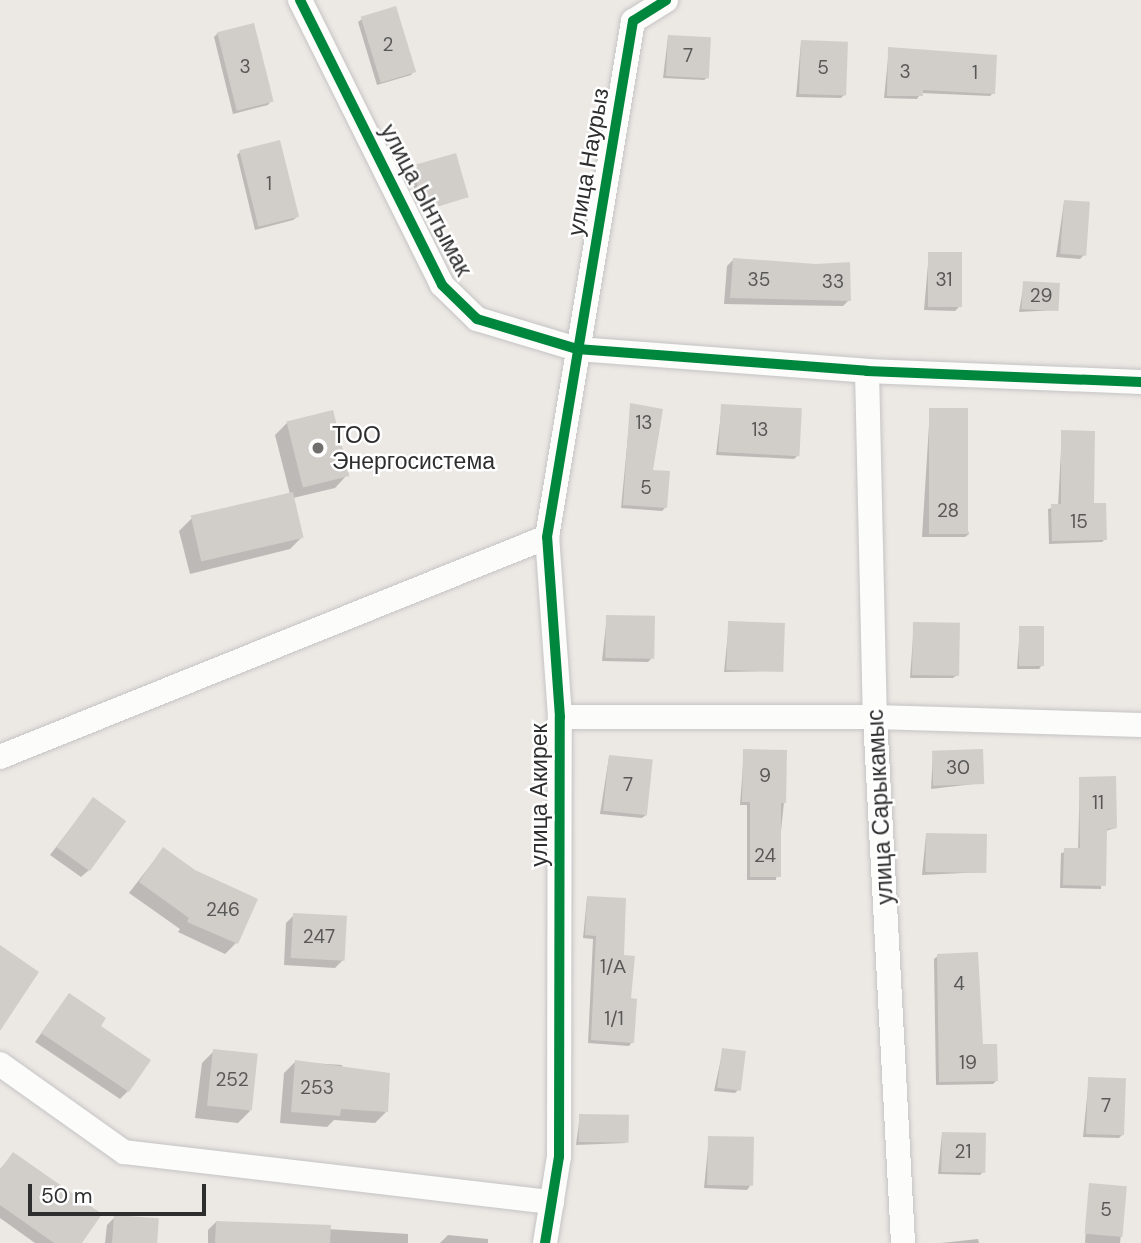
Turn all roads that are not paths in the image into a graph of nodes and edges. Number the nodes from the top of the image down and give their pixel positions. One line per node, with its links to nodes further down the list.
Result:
1 (300, 0): 3 (street, улица Ынтымак)
2 (666, 0): 3 (street, улица Наурыз)
3 (578, 349): 4 (street, улица Ынтымак); 6 (street, улица Акирек)
4 (867, 371): 5 (street, улица Ынтымак); 8 (street, улица Сарыкамыс)
5 (1141, 382)
6 (547, 537): 7 (street, улица Акирек); 10 (street)
7 (560, 717): 8 (street); 12 (street, улица Акирек)
8 (874, 717): 9 (street); 14 (street, улица Сарыкамыс)
9 (1141, 725)
10 (0, 757)
11 (0, 1064): 12 (street)
12 (552, 1202): 13 (street, улица Акирек)
13 (545, 1243)
14 (903, 1243)

